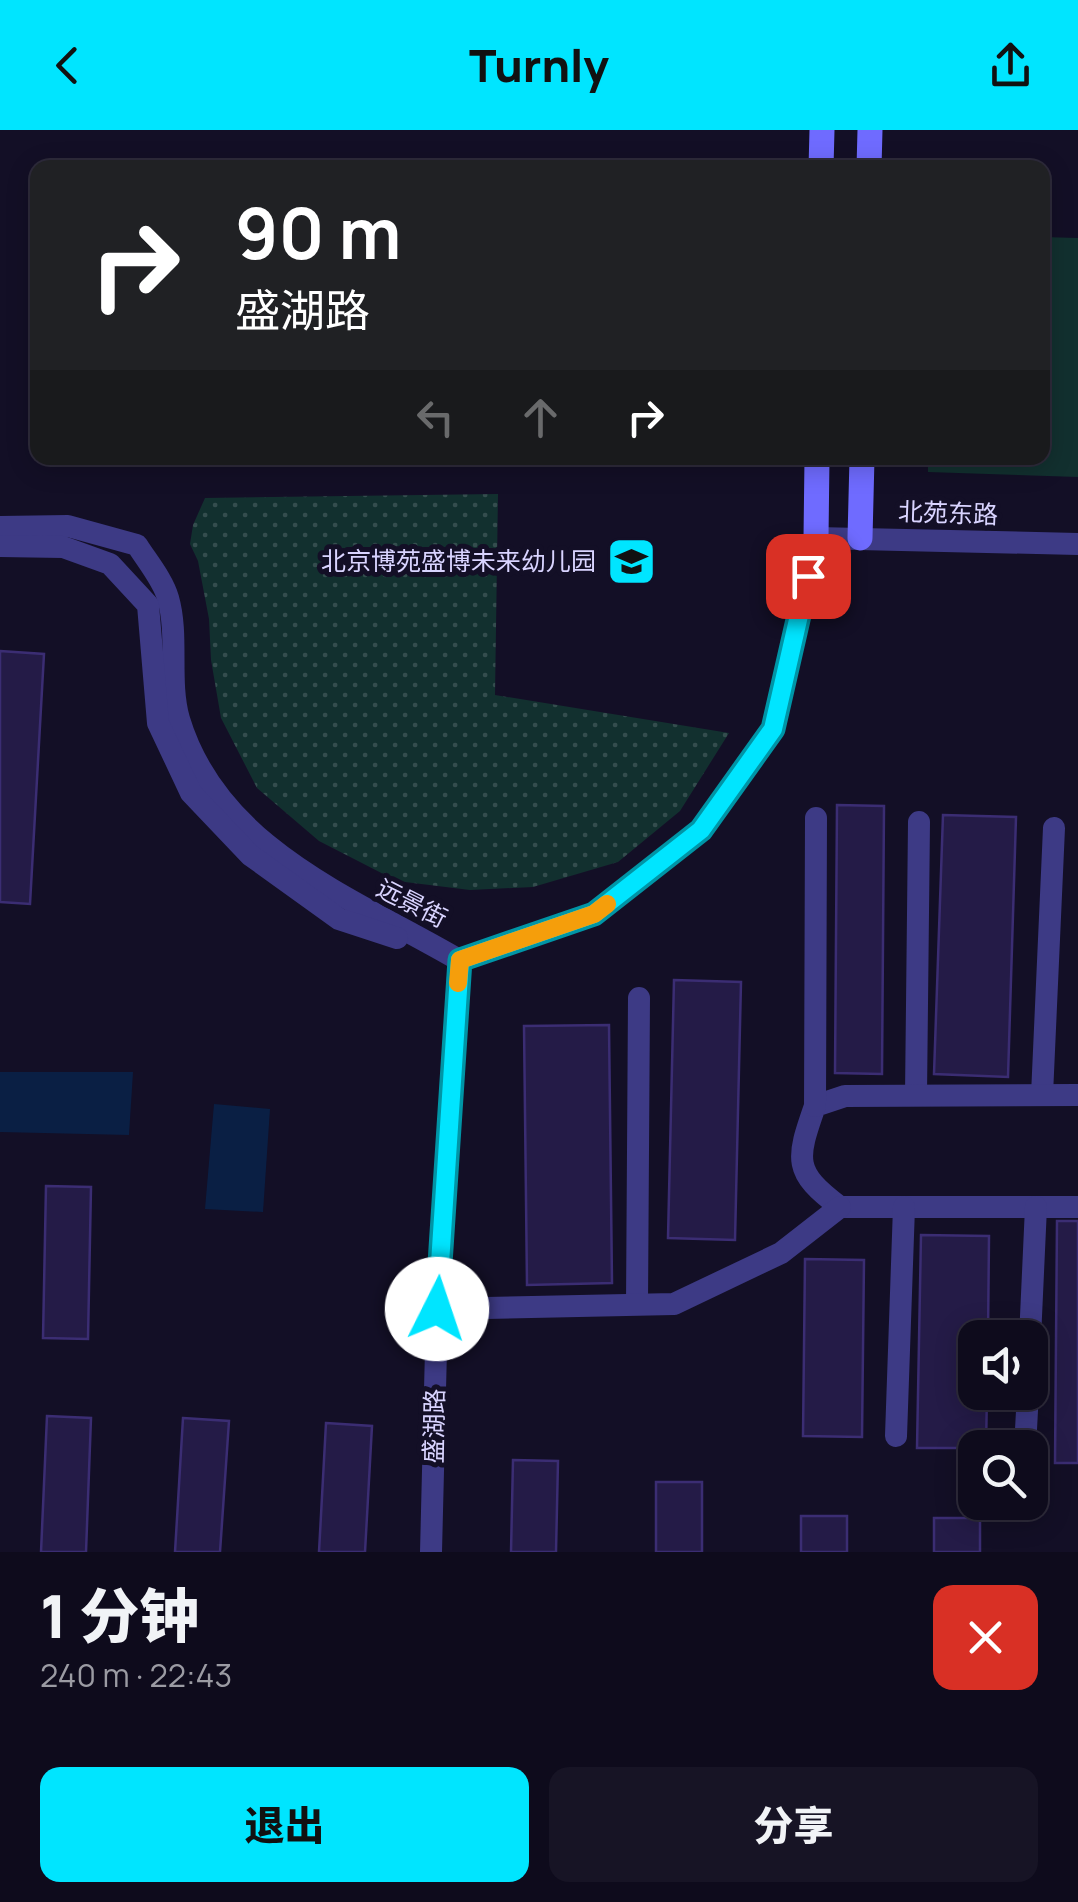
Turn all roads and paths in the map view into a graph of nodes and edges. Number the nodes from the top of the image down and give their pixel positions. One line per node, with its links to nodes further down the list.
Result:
1 (822, 130): 3 (main road)
2 (870, 130): 4 (main road)
3 (821, 160)
4 (869, 160)
5 (817, 465): 8 (main road)
6 (862, 465): 9 (main road)
7 (0, 527): 15 (street, 远景街)
8 (816, 538): 9 (street, 北苑东路); 15 (street)
9 (860, 538): 10 (street, 北苑东路)
10 (1078, 544)
11 (0, 546): 15 (street, 远景街)
12 (816, 818): 20 (street)
13 (918, 822): 19 (street)
14 (1054, 828): 18 (street)
15 (460, 960): 26 (street, 盛湖路)
16 (639, 998): 25 (street)
17 (1078, 1094): 18 (street)
18 (1042, 1095): 19 (street)
19 (916, 1096): 20 (street)
20 (815, 1106): 21 (street)
21 (840, 1207): 22 (street); 25 (street)
22 (904, 1207): 23 (street); 28 (street)
23 (1036, 1207): 24 (street); 27 (street)
24 (1078, 1207)
25 (637, 1304): 26 (street)
26 (437, 1309): 29 (street, 盛湖路)
27 (1031, 1320)
28 (896, 1436)
29 (431, 1552)

